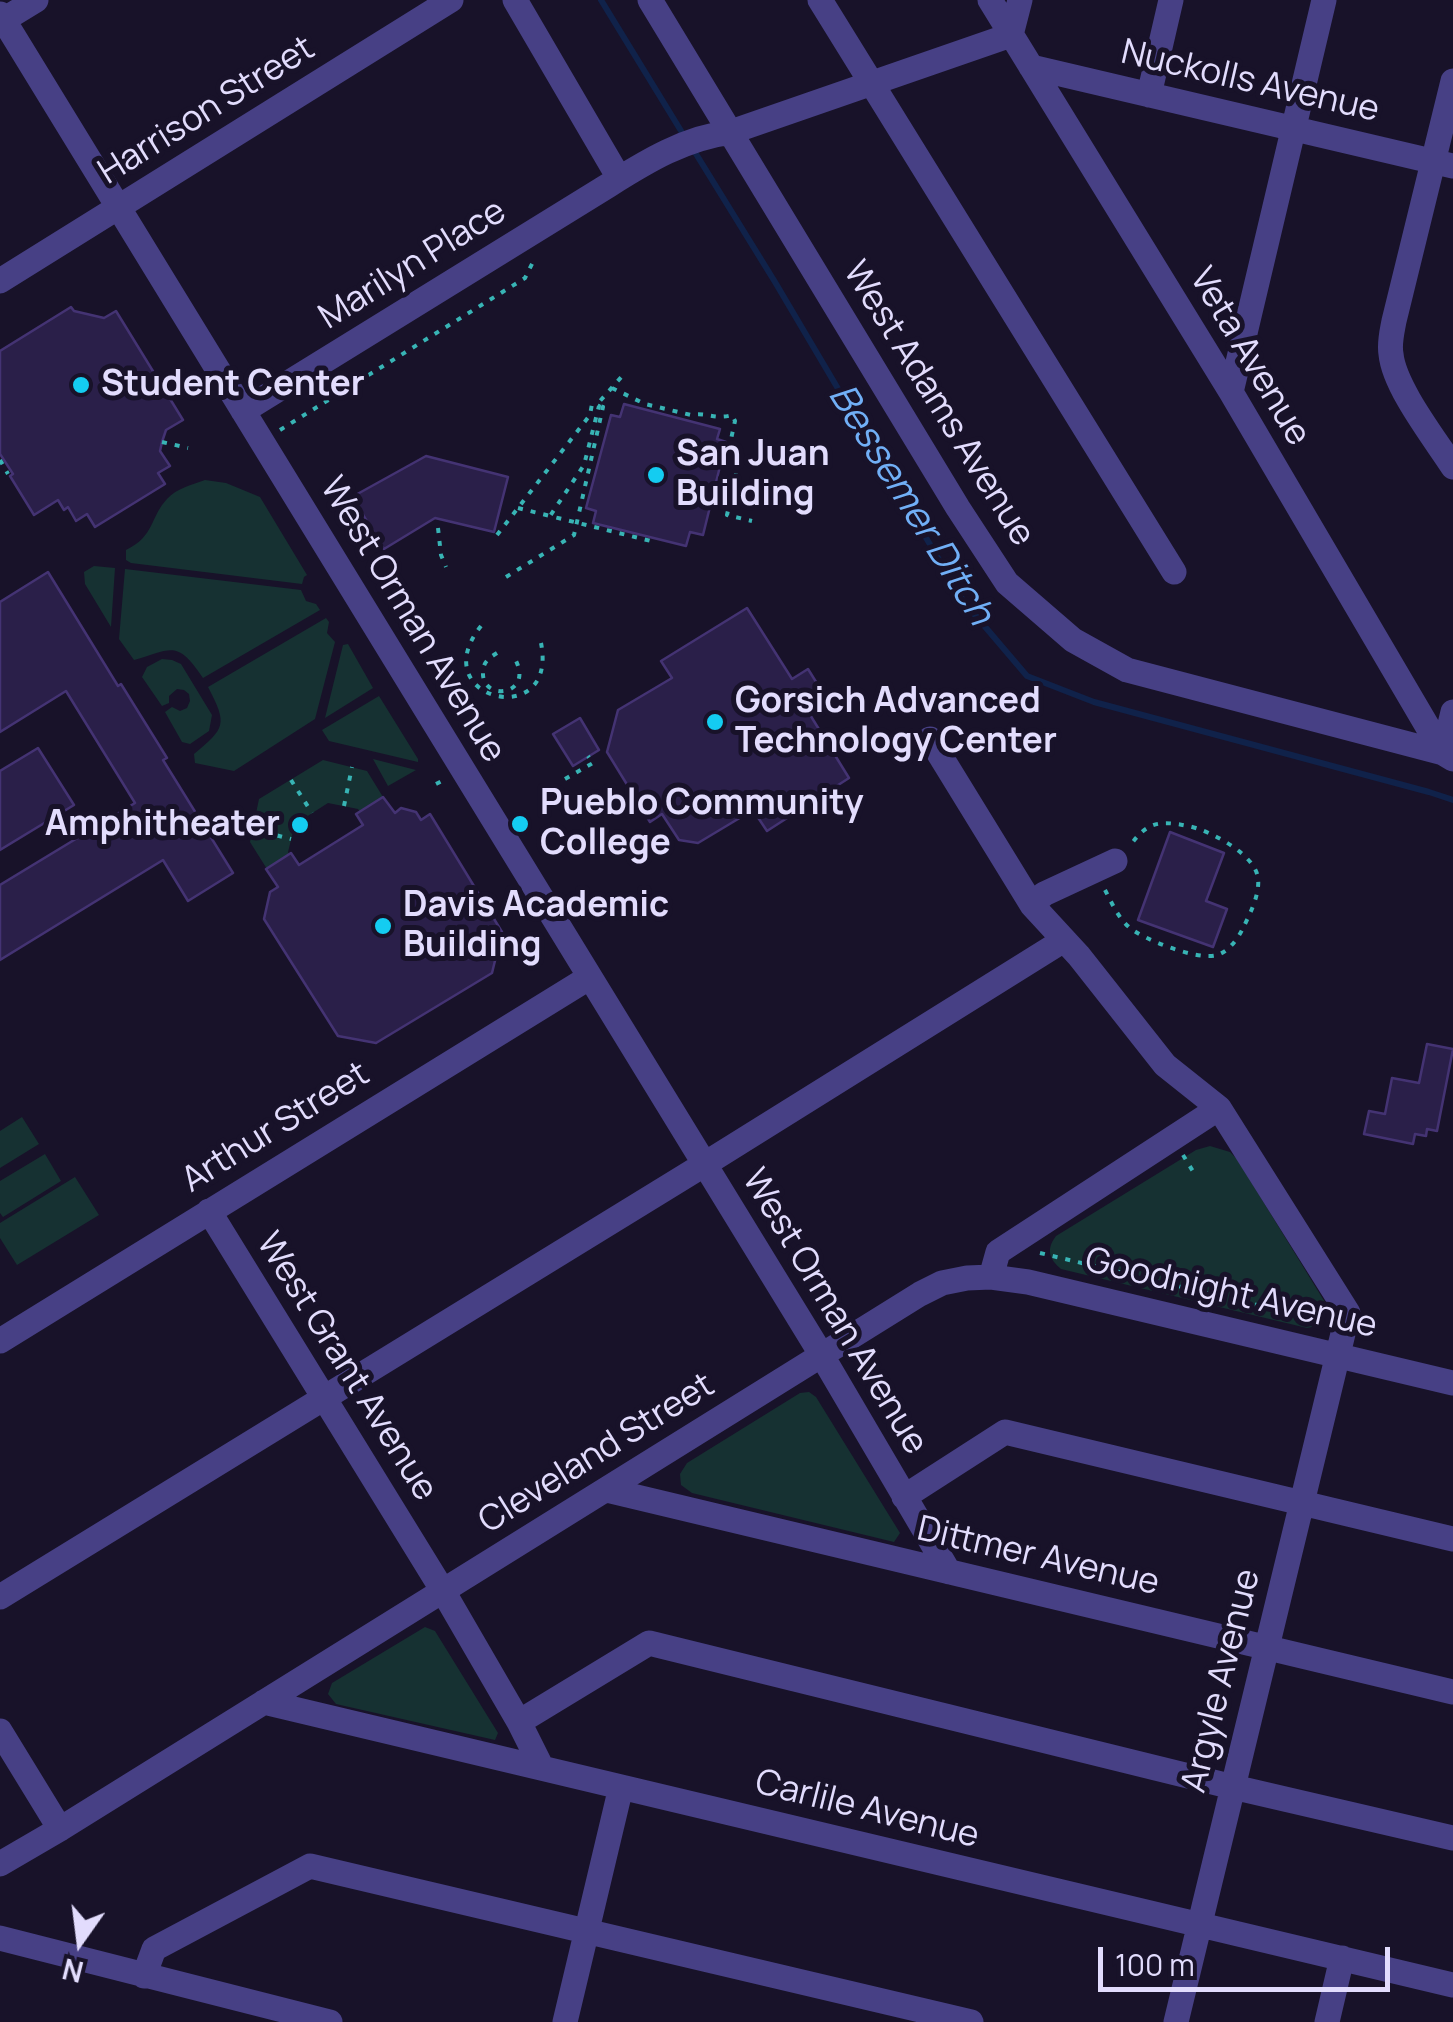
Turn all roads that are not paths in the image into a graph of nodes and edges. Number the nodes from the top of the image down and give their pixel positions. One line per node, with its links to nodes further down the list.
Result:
1 (36, 0): 10 (street)
2 (451, 0): 20 (street, Harrison Street)
3 (515, 0): 19 (street)
4 (650, 0): 17 (street, West Adams Avenue)
5 (820, 0): 14 (street)
6 (990, 0): 11 (street, Veta Avenue)
7 (1020, 0): 11 (street)
8 (1172, 0): 15 (street)
9 (1324, 0): 16 (street)
10 (1, 19): 20 (street, West Orman Avenue)
11 (1012, 35): 12 (street, Veta Avenue); 14 (street)
12 (1031, 67): 15 (street, Nuckolls Avenue); 22 (street, Veta Avenue)
13 (1453, 82): 18 (street)
14 (871, 83): 17 (street); 25 (street)
15 (1149, 94): 16 (street, Nuckolls Avenue)
16 (1294, 129): 18 (street, Nuckolls Avenue); 22 (street)
17 (718, 133): 19 (street, Marilyn Place); 28 (street, West Adams Avenue)
18 (1443, 164): 24 (street)
19 (619, 178): 23 (street, Marilyn Place)
20 (119, 208): 21 (street, Harrison Street); 23 (street, West Orman Avenue)
21 (0, 281)
22 (1231, 392): 28 (street, Veta Avenue)
23 (243, 411): 32 (street, West Orman Avenue)
24 (1453, 468)
25 (1174, 572)
26 (1453, 712): 28 (street)
27 (930, 739): 30 (street)
28 (1448, 756)
29 (1107, 864): 30 (street)
30 (1032, 905): 31 (street)
31 (1072, 948): 33 (street); 34 (street)
32 (590, 977): 34 (street, West Orman Avenue); 35 (street, Arthur Street)
33 (1219, 1108): 36 (street); 39 (street)
34 (704, 1164): 38 (street, West Orman Avenue); 41 (street)
35 (209, 1211): 37 (street, Arthur Street); 41 (street, West Grant Avenue)
36 (992, 1276): 38 (street, Cleveland Street); 39 (street, Goodnight Avenue)
37 (0, 1341)
38 (820, 1354): 42 (street, Cleveland Street); 43 (street, West Orman Avenue)
39 (1338, 1356): 40 (street, Goodnight Avenue); 44 (street, Argyle Avenue)
40 (1453, 1384)
41 (324, 1398): 47 (street, West Grant Avenue); 48 (street)
42 (607, 1490): 46 (street, Dittmer Avenue); 47 (street, Cleveland Street)
43 (904, 1497): 44 (street); 46 (street, West Orman Avenue)
44 (1302, 1503): 45 (street); 49 (street, Argyle Avenue)
45 (1453, 1539)
46 (949, 1572): 49 (street, Dittmer Avenue)
47 (442, 1591): 51 (street, Cleveland Street); 52 (street, West Grant Avenue)
48 (0, 1598)
49 (1267, 1648): 50 (street, Dittmer Avenue); 56 (street, Argyle Avenue)
50 (1453, 1692)
51 (264, 1702): 54 (street, Carlile Avenue); 57 (street, Cleveland Street)
52 (518, 1722): 54 (street, West Grant Avenue); 56 (street)
53 (0, 1731): 57 (street)
54 (542, 1768): 55 (street, Carlile Avenue)
55 (621, 1787): 60 (street, Carlile Avenue); 61 (street)
56 (1232, 1787): 58 (street); 60 (street, Argyle Avenue)
57 (60, 1829): 59 (street, Cleveland Street)
58 (1453, 1838)
59 (0, 1864)
60 (1198, 1926): 63 (street, Carlile Avenue); 69 (street, Argyle Avenue)
61 (587, 1930): 64 (street); 67 (street); 68 (street)
62 (0, 1938): 64 (street)
63 (1342, 1958): 65 (street, Carlile Avenue); 70 (street)
64 (144, 1976): 66 (street)
65 (1453, 1986)
66 (330, 2022)
67 (565, 2022)
68 (971, 2022)
69 (1176, 2022)
70 (1327, 2022)

